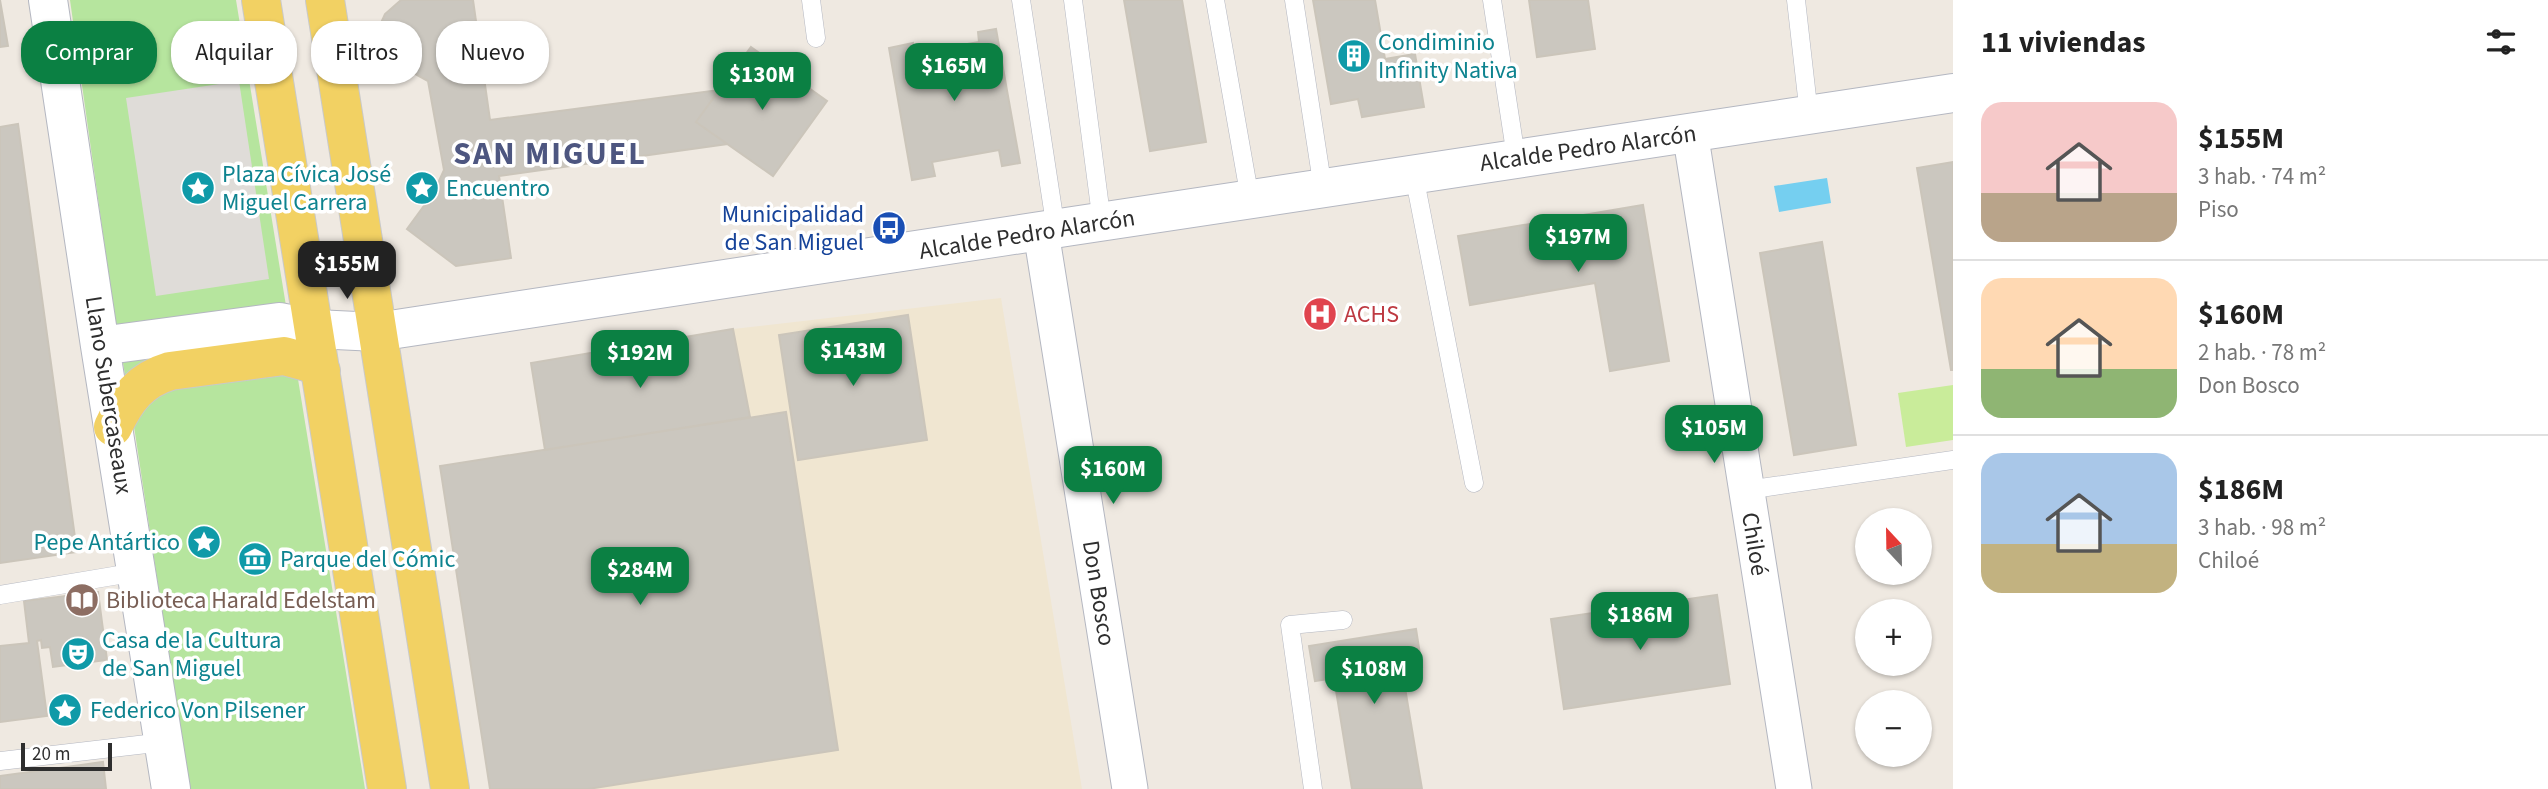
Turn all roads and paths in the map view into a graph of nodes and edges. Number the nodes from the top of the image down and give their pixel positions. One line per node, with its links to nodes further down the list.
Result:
1 (48, 0): 23 (street, Llano Subercaseaux)
2 (261, 0): 21 (main road)
3 (325, 0): 22 (main road)
4 (811, 0): 11 (lane)
5 (1021, 0): 20 (lane)
6 (1073, 0): 19 (lane)
7 (1215, 0): 18 (lane)
8 (1294, 0): 17 (lane)
9 (1492, 0): 15 (lane)
10 (1796, 0): 13 (lane)
11 (816, 38)
12 (1953, 93): 13 (street, Alcalde Pedro Alarcón)
13 (1809, 115): 14 (street, Alcalde Pedro Alarcón)
14 (1690, 132): 15 (street, Alcalde Pedro Alarcón); 28 (street, Chiloé)
15 (1516, 157): 16 (street, Alcalde Pedro Alarcón)
16 (1414, 175): 17 (street, Alcalde Pedro Alarcón); 27 (lane)
17 (1323, 189): 18 (street, Alcalde Pedro Alarcón)
18 (1250, 200): 19 (street, Alcalde Pedro Alarcón)
19 (1102, 223): 20 (street, Alcalde Pedro Alarcón)
20 (1048, 231): 22 (street, Alcalde Pedro Alarcón); 37 (street, Don Bosco)
21 (315, 329): 22 (street, Alcalde Pedro Alarcón); 23 (street, Alcalde Pedro Alarcón); 24 (main road)
22 (377, 332): 36 (main road)
23 (100, 346): 25 (street, Llano Subercaseaux)
24 (321, 371): 25 (main road); 35 (main road)
25 (113, 426): 29 (street, Llano Subercaseaux)
26 (1953, 460): 28 (lane)
27 (1474, 482)
28 (1747, 490): 39 (street, Chiloé)
29 (137, 572): 30 (lane); 32 (street, Llano Subercaseaux)
30 (0, 596)
31 (1343, 620): 38 (lane)
32 (164, 742): 33 (lane); 34 (street, Llano Subercaseaux)
33 (0, 761)
34 (171, 789)
35 (387, 789)
36 (450, 789)
37 (1130, 789)
38 (1313, 789)
39 (1794, 789)

